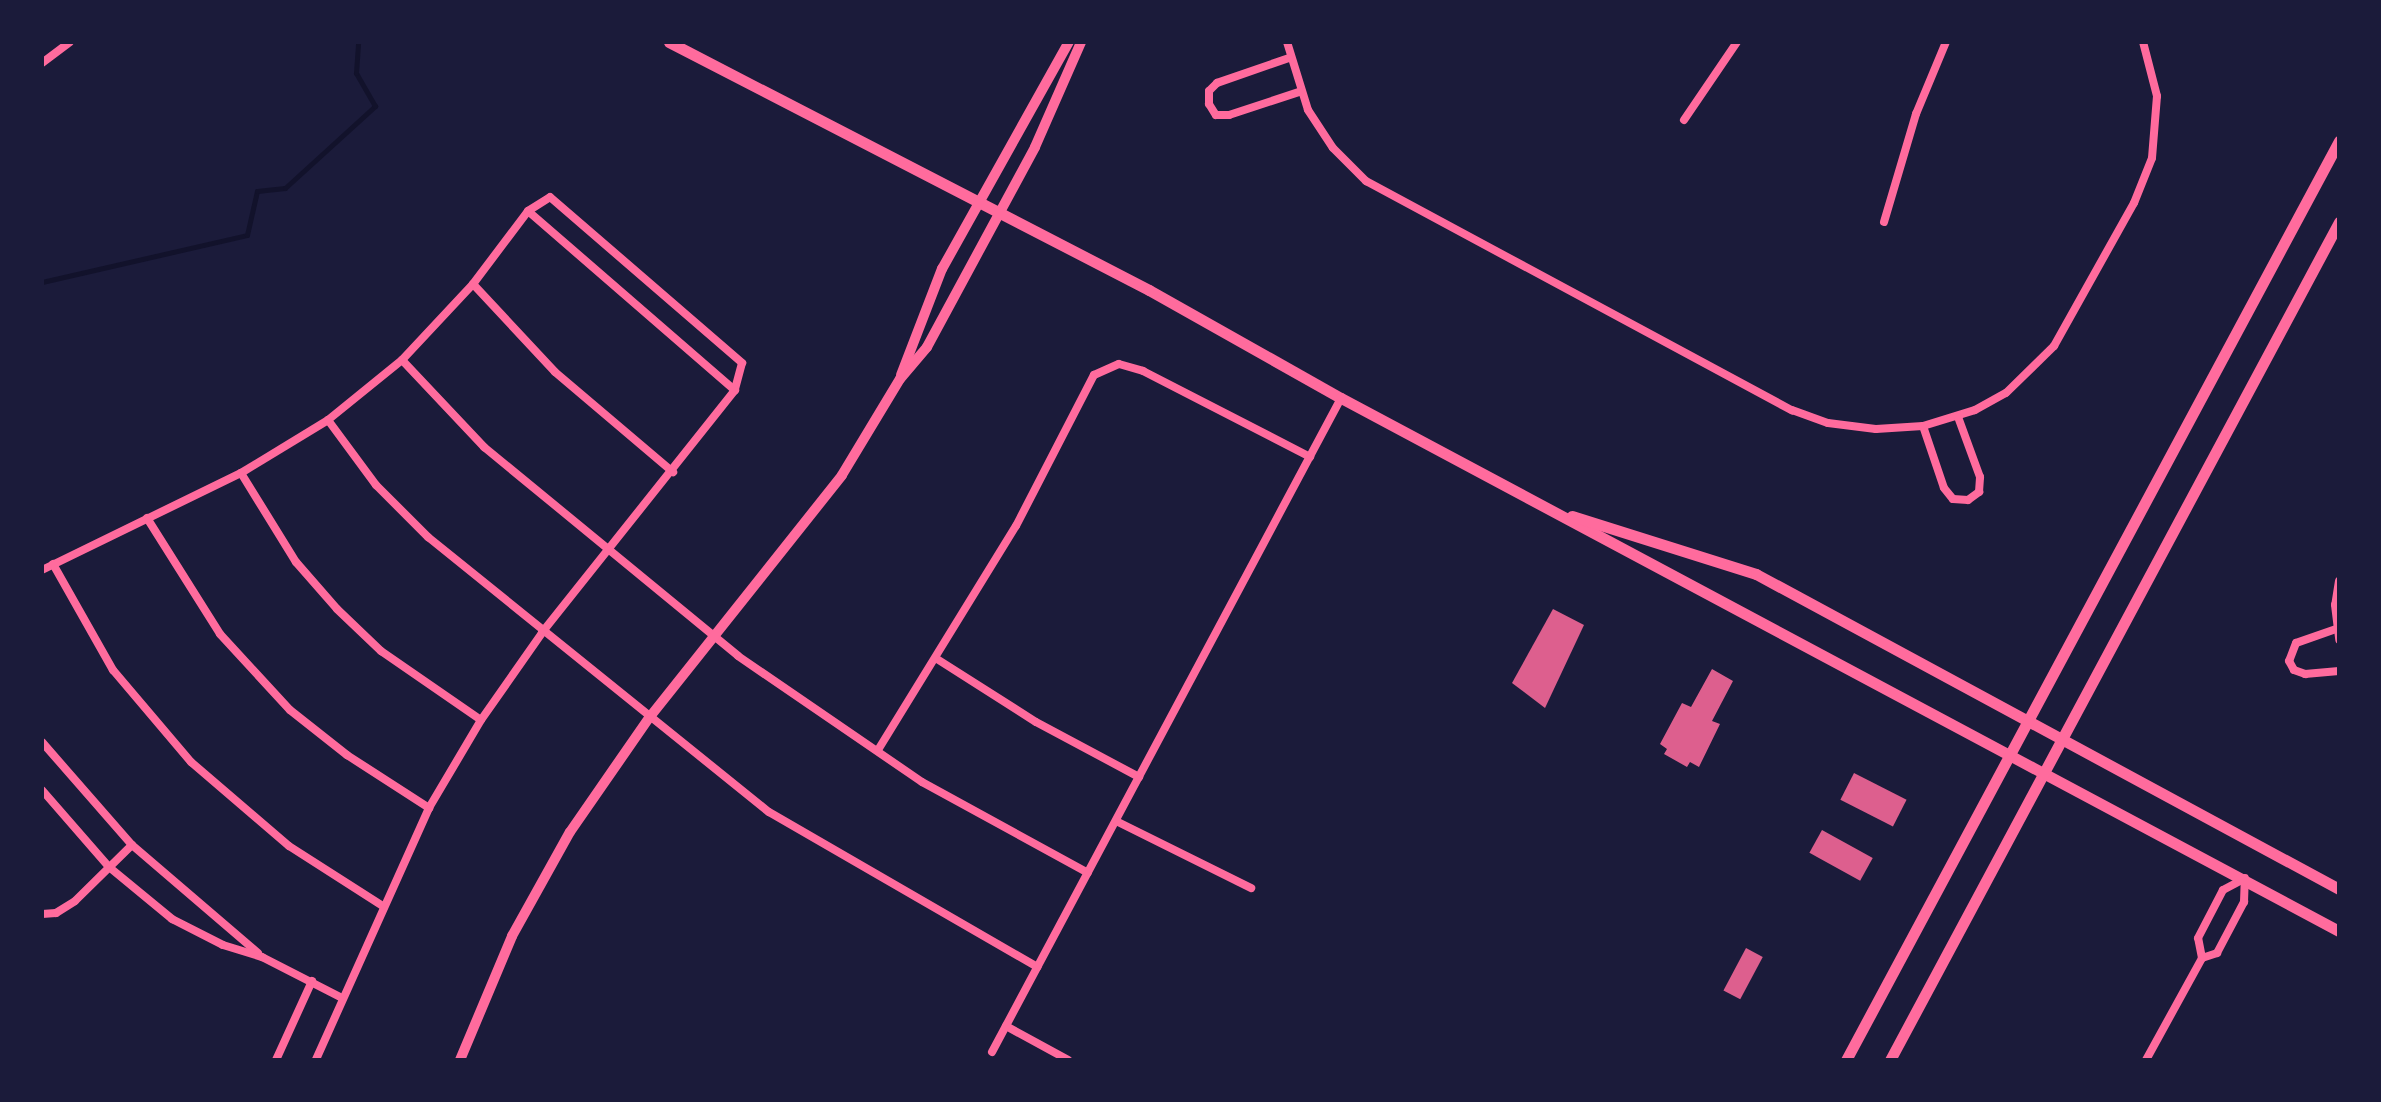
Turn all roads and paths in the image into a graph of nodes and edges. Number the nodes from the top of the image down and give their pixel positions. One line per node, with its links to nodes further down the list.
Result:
1 (70, 42): 10 (street)
2 (669, 42): 14 (main road)
3 (1069, 42): 14 (street)
4 (1081, 42): 16 (street)
5 (1287, 42): 9 (street)
6 (1737, 42): 12 (street)
7 (1946, 42): 17 (street)
8 (2143, 42): 24 (street)
9 (1289, 58): 11 (street); 11 (street)
10 (42, 63)
11 (1299, 92): 26 (street)
12 (1684, 120)
13 (2339, 141): 44 (main road)
14 (978, 201): 16 (main road); 21 (street)
15 (528, 211): 19 (street); 22 (street); 22 (street)
16 (1000, 213): 21 (street); 23 (main road)
17 (1884, 222)
18 (2339, 222): 45 (main road)
19 (473, 284): 20 (street); 28 (street)
20 (402, 360): 25 (street); 32 (street)
21 (900, 379): 38 (street)
22 (735, 390): 28 (street)
23 (1341, 398): 27 (street); 30 (main road)
24 (1958, 417): 26 (street); 26 (street)
25 (328, 420): 29 (street); 37 (street)
26 (1923, 426)
27 (1310, 457): 40 (street); 50 (street)
28 (673, 472): 32 (street)
29 (241, 473): 31 (street); 43 (street)
30 (1545, 507): 44 (main road); 48 (main road)
31 (147, 518): 33 (street); 52 (street)
32 (607, 553): 37 (street); 38 (street)
33 (53, 564): 34 (street); 60 (street)
34 (42, 570)
35 (2339, 581): 36 (street)
36 (2336, 628): 39 (street); 41 (street)
37 (542, 633): 42 (street); 43 (street)
38 (714, 636): 42 (street); 47 (street)
39 (2339, 640)
40 (937, 659): 47 (street); 50 (street)
41 (2339, 671)
42 (649, 718): 65 (street); 72 (street)
43 (481, 720): 52 (street)
44 (2029, 721): 45 (main road); 48 (main road)
45 (2061, 739): 49 (main road); 59 (main road)
46 (42, 742): 54 (street)
47 (878, 750): 56 (street)
48 (2011, 755): 49 (main road); 74 (main road)
49 (2044, 773): 57 (main road); 75 (main road)
50 (1139, 777): 53 (street)
51 (42, 790): 55 (street)
52 (429, 808): 60 (street)
53 (1116, 821): 56 (street); 58 (street)
54 (132, 845): 55 (street); 63 (street)
55 (109, 867): 61 (street); 63 (street)
56 (1088, 873): 65 (street)
57 (2245, 878): 62 (main road); 64 (street); 64 (street)
58 (1251, 888)
59 (2339, 889)
60 (383, 906): 67 (street)
61 (42, 914)
62 (2339, 931)
63 (262, 957): 66 (street)
64 (2202, 958): 76 (street)
65 (1038, 967): 68 (street)
66 (312, 981): 67 (street); 70 (street)
67 (342, 998): 71 (street)
68 (1006, 1026): 69 (street); 73 (street)
69 (992, 1052)
70 (276, 1060)
71 (316, 1060)
72 (460, 1060)
73 (1068, 1060)
74 (1846, 1060)
75 (1890, 1060)
76 (2146, 1060)

